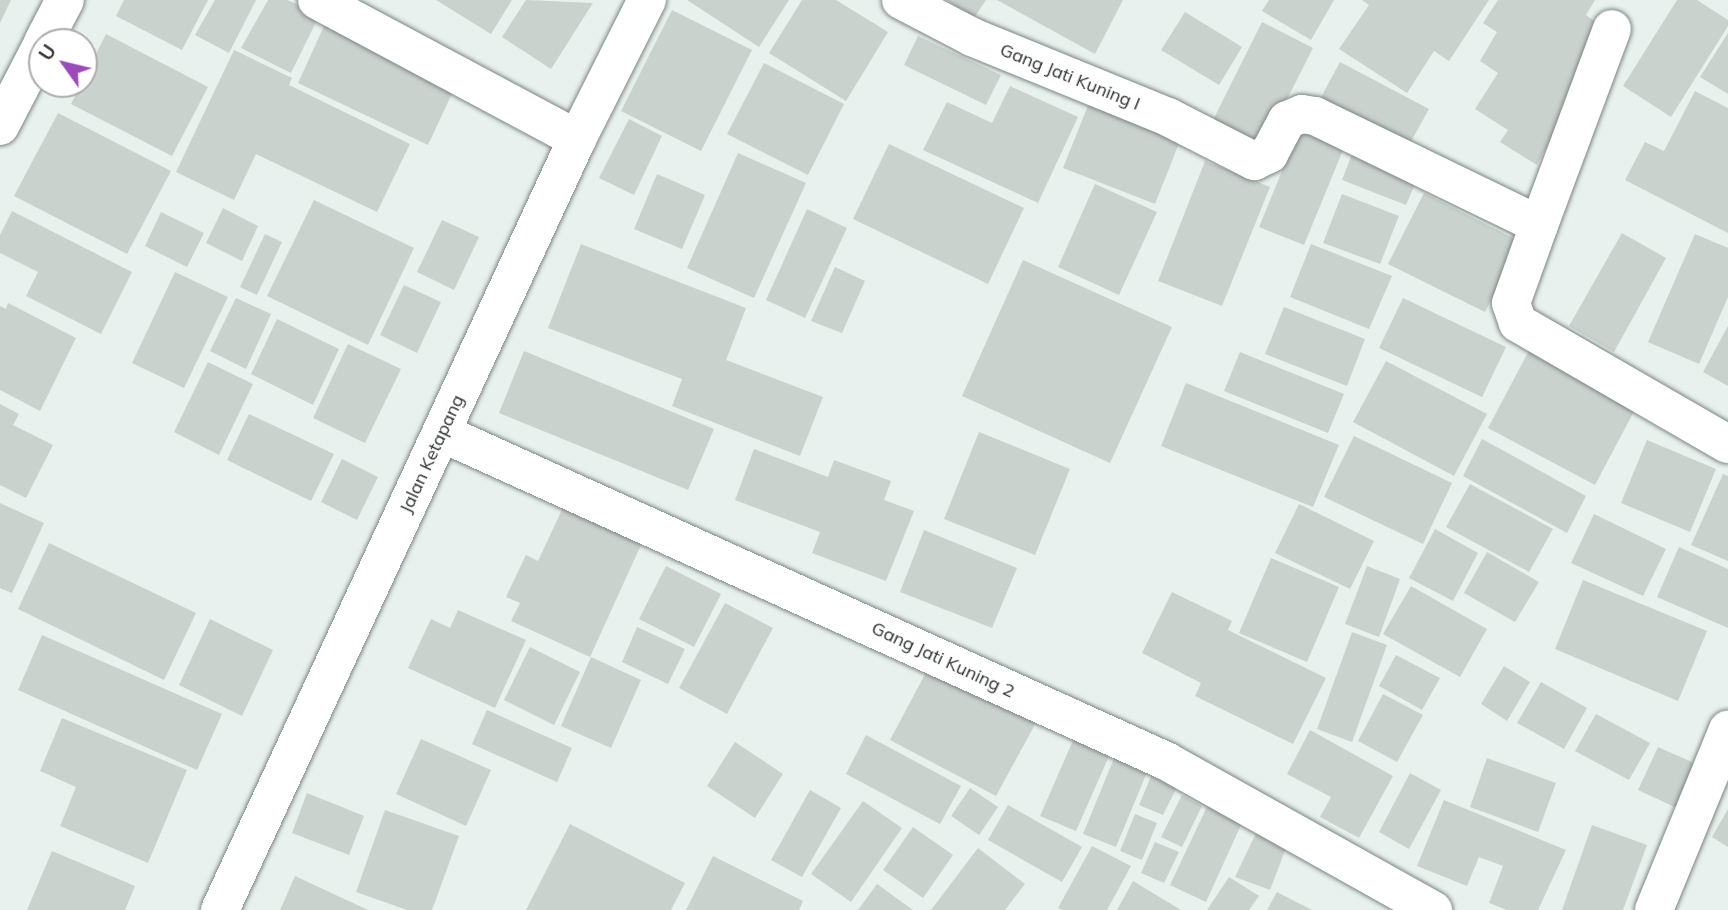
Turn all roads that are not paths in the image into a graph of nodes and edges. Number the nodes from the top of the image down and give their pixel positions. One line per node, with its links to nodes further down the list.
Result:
1 (65, 0): 5 (street)
2 (317, 0): 9 (street)
3 (647, 0): 9 (street, Jalan Ketapang)
4 (901, 0): 10 (street, Gang Jati Kuning I)
5 (51, 28)
6 (1612, 29): 10 (street)
7 (28, 72): 8 (street)
8 (0, 126)
9 (577, 139): 11 (street, Jalan Ketapang)
10 (1539, 225): 12 (street)
11 (442, 433): 14 (street, Jalan Ketapang); 15 (street, Gang Jati Kuning 2)
12 (1728, 444)
13 (1728, 730): 16 (street)
14 (219, 910)
15 (1433, 910)
16 (1654, 910)

